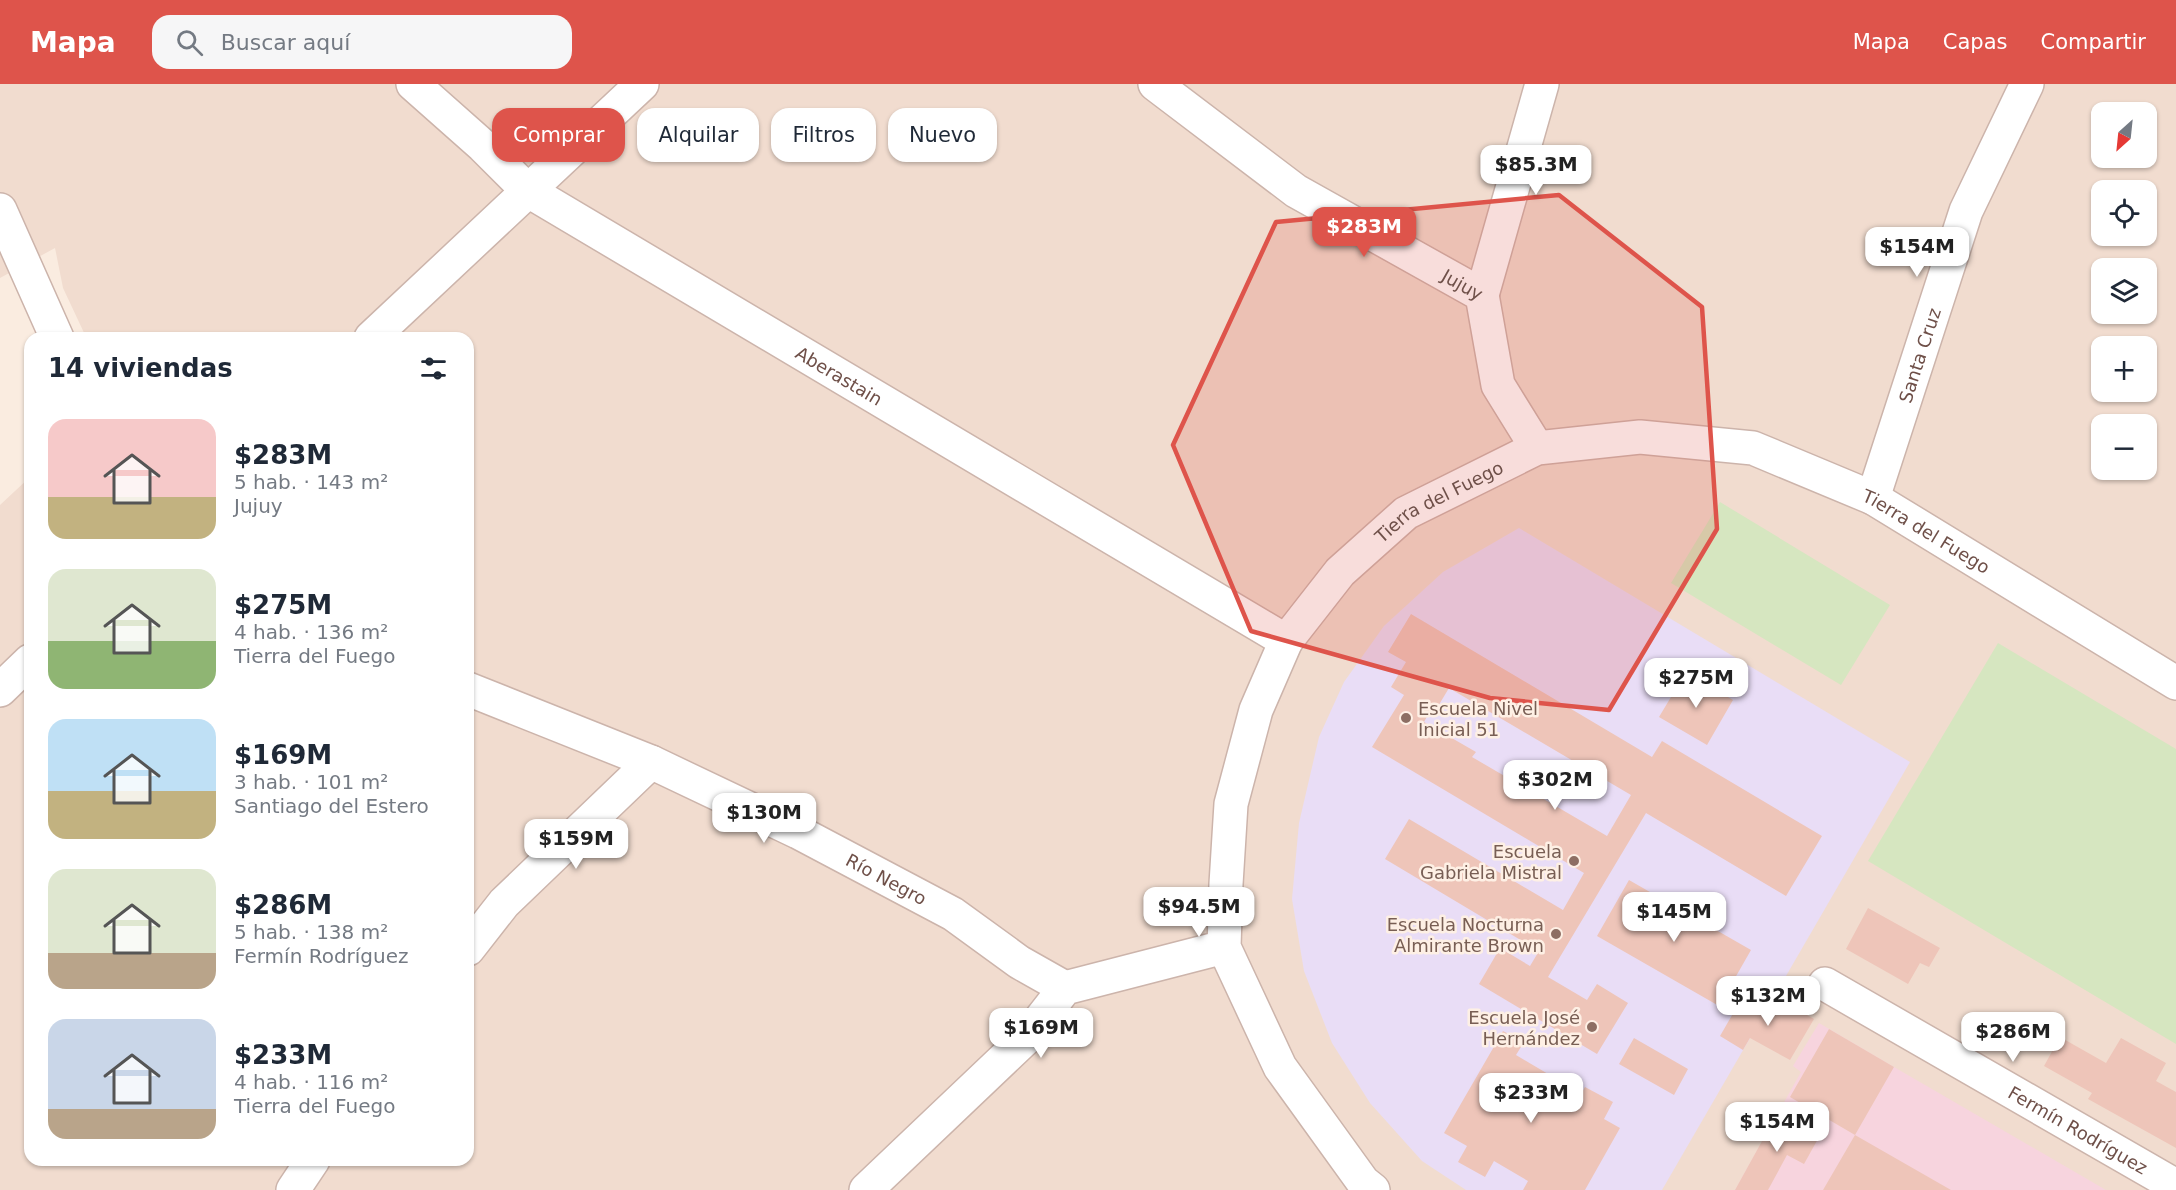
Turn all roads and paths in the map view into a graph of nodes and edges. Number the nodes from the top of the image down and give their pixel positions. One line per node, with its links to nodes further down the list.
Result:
1 (413, 84): 6 (street, Aberastain)
2 (642, 84): 6 (street)
3 (1155, 84): 8 (street, Jujuy)
4 (1542, 84): 8 (street)
5 (2027, 84): 12 (street, Santa Cruz)
6 (527, 190): 10 (street); 13 (street, Aberastain)
7 (0, 210): 9 (street)
8 (1482, 294): 11 (street, Jujuy)
9 (54, 332)
10 (377, 332)
11 (1537, 448): 12 (street, Tierra del Fuego); 13 (street, Tierra del Fuego)
12 (1873, 498): 15 (street, Tierra del Fuego)
13 (1286, 641): 20 (street, Tierra del Fuego)
14 (24, 667): 16 (street)
15 (2176, 683)
16 (0, 690)
17 (474, 691): 18 (street, Río Negro)
18 (651, 762): 19 (street); 22 (street, Río Negro)
19 (474, 941)
20 (1224, 947): 22 (street); 27 (street, Tierra del Fuego)
21 (1826, 984): 24 (street, Fermín Rodríguez)
22 (1065, 988): 26 (street)
23 (309, 1166): 25 (street)
24 (2176, 1186)
25 (293, 1190)
26 (866, 1190)
27 (1373, 1190)

